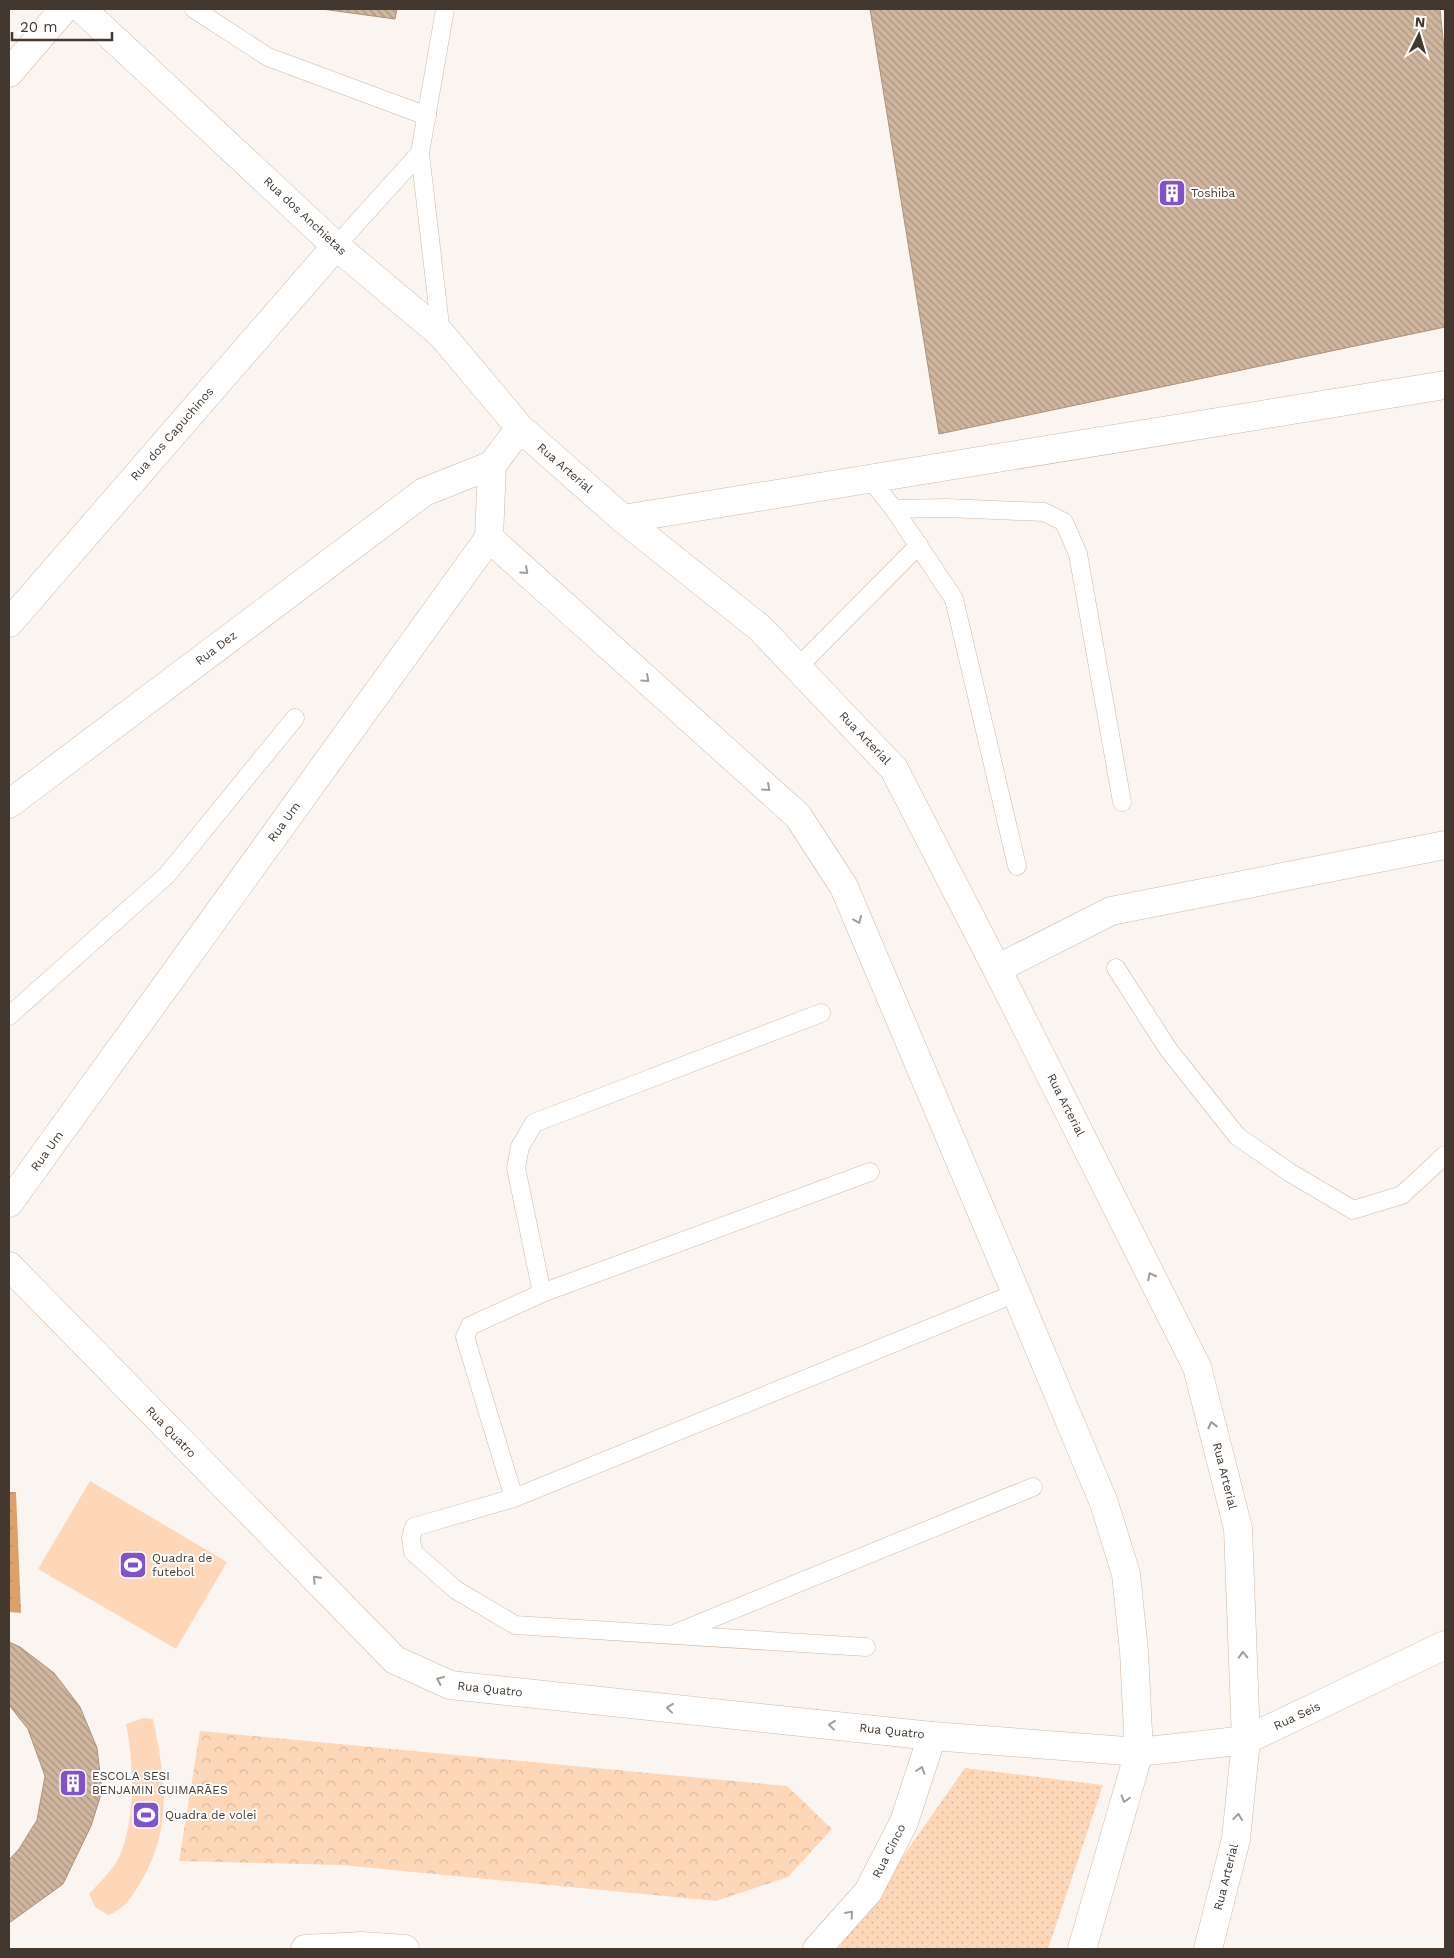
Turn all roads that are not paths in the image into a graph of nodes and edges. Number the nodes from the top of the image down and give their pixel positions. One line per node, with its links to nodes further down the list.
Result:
1 (64, 9): 5 (street)
2 (82, 9): 8 (street, Rua dos Anchietas)
3 (194, 9): 6 (lane)
4 (445, 9): 6 (lane)
5 (9, 73)
6 (427, 116): 7 (lane)
7 (420, 153): 8 (lane); 9 (lane)
8 (336, 246): 9 (street, Rua dos Anchietas); 18 (street, Rua dos Capuchinos)
9 (441, 334): 11 (street, Rua dos Anchietas)
10 (1445, 385): 13 (street)
11 (520, 428): 12 (street); 15 (street, Rua Arterial)
12 (492, 465): 16 (street); 22 (street, Rua Dez)
13 (870, 479): 14 (lane); 15 (street)
14 (894, 509): 17 (lane); 21 (lane)
15 (623, 519): 19 (street, Rua Arterial)
16 (489, 538): 31 (street, Rua Um); 34 (street, one-way to 34)
17 (919, 545): 19 (lane); 24 (lane)
18 (9, 623)
19 (797, 668): 26 (street, Rua Arterial)
20 (294, 718): 28 (lane)
21 (1122, 802)
22 (9, 804)
23 (1445, 845): 26 (street)
24 (1017, 866)
25 (1116, 968): 29 (lane)
26 (997, 969): 41 (street, Rua Arterial, one-way to 26)
27 (821, 1014): 33 (lane)
28 (9, 1016)
29 (1445, 1155)
30 (870, 1172): 33 (lane)
31 (9, 1203)
32 (9, 1266): 40 (street, Rua Quatro, one-way to 32)
33 (542, 1293): 36 (lane)
34 (1016, 1293): 36 (lane); 42 (street)
35 (1032, 1487): 37 (lane)
36 (514, 1498): 37 (lane)
37 (671, 1635): 39 (lane)
38 (1445, 1645): 41 (street, Rua Seis)
39 (866, 1647)
40 (932, 1736): 42 (street, Rua Quatro); 46 (street, Rua Cinco, one-way to 40)
41 (1246, 1740): 42 (street, Rua Seis); 48 (street, Rua Arterial, one-way to 41)
42 (1138, 1752): 47 (street, one-way to 47)
43 (362, 1947): 44 (street); 45 (street)
44 (305, 1949)
45 (405, 1949)
46 (817, 1949)
47 (1082, 1949)
48 (1208, 1949)

